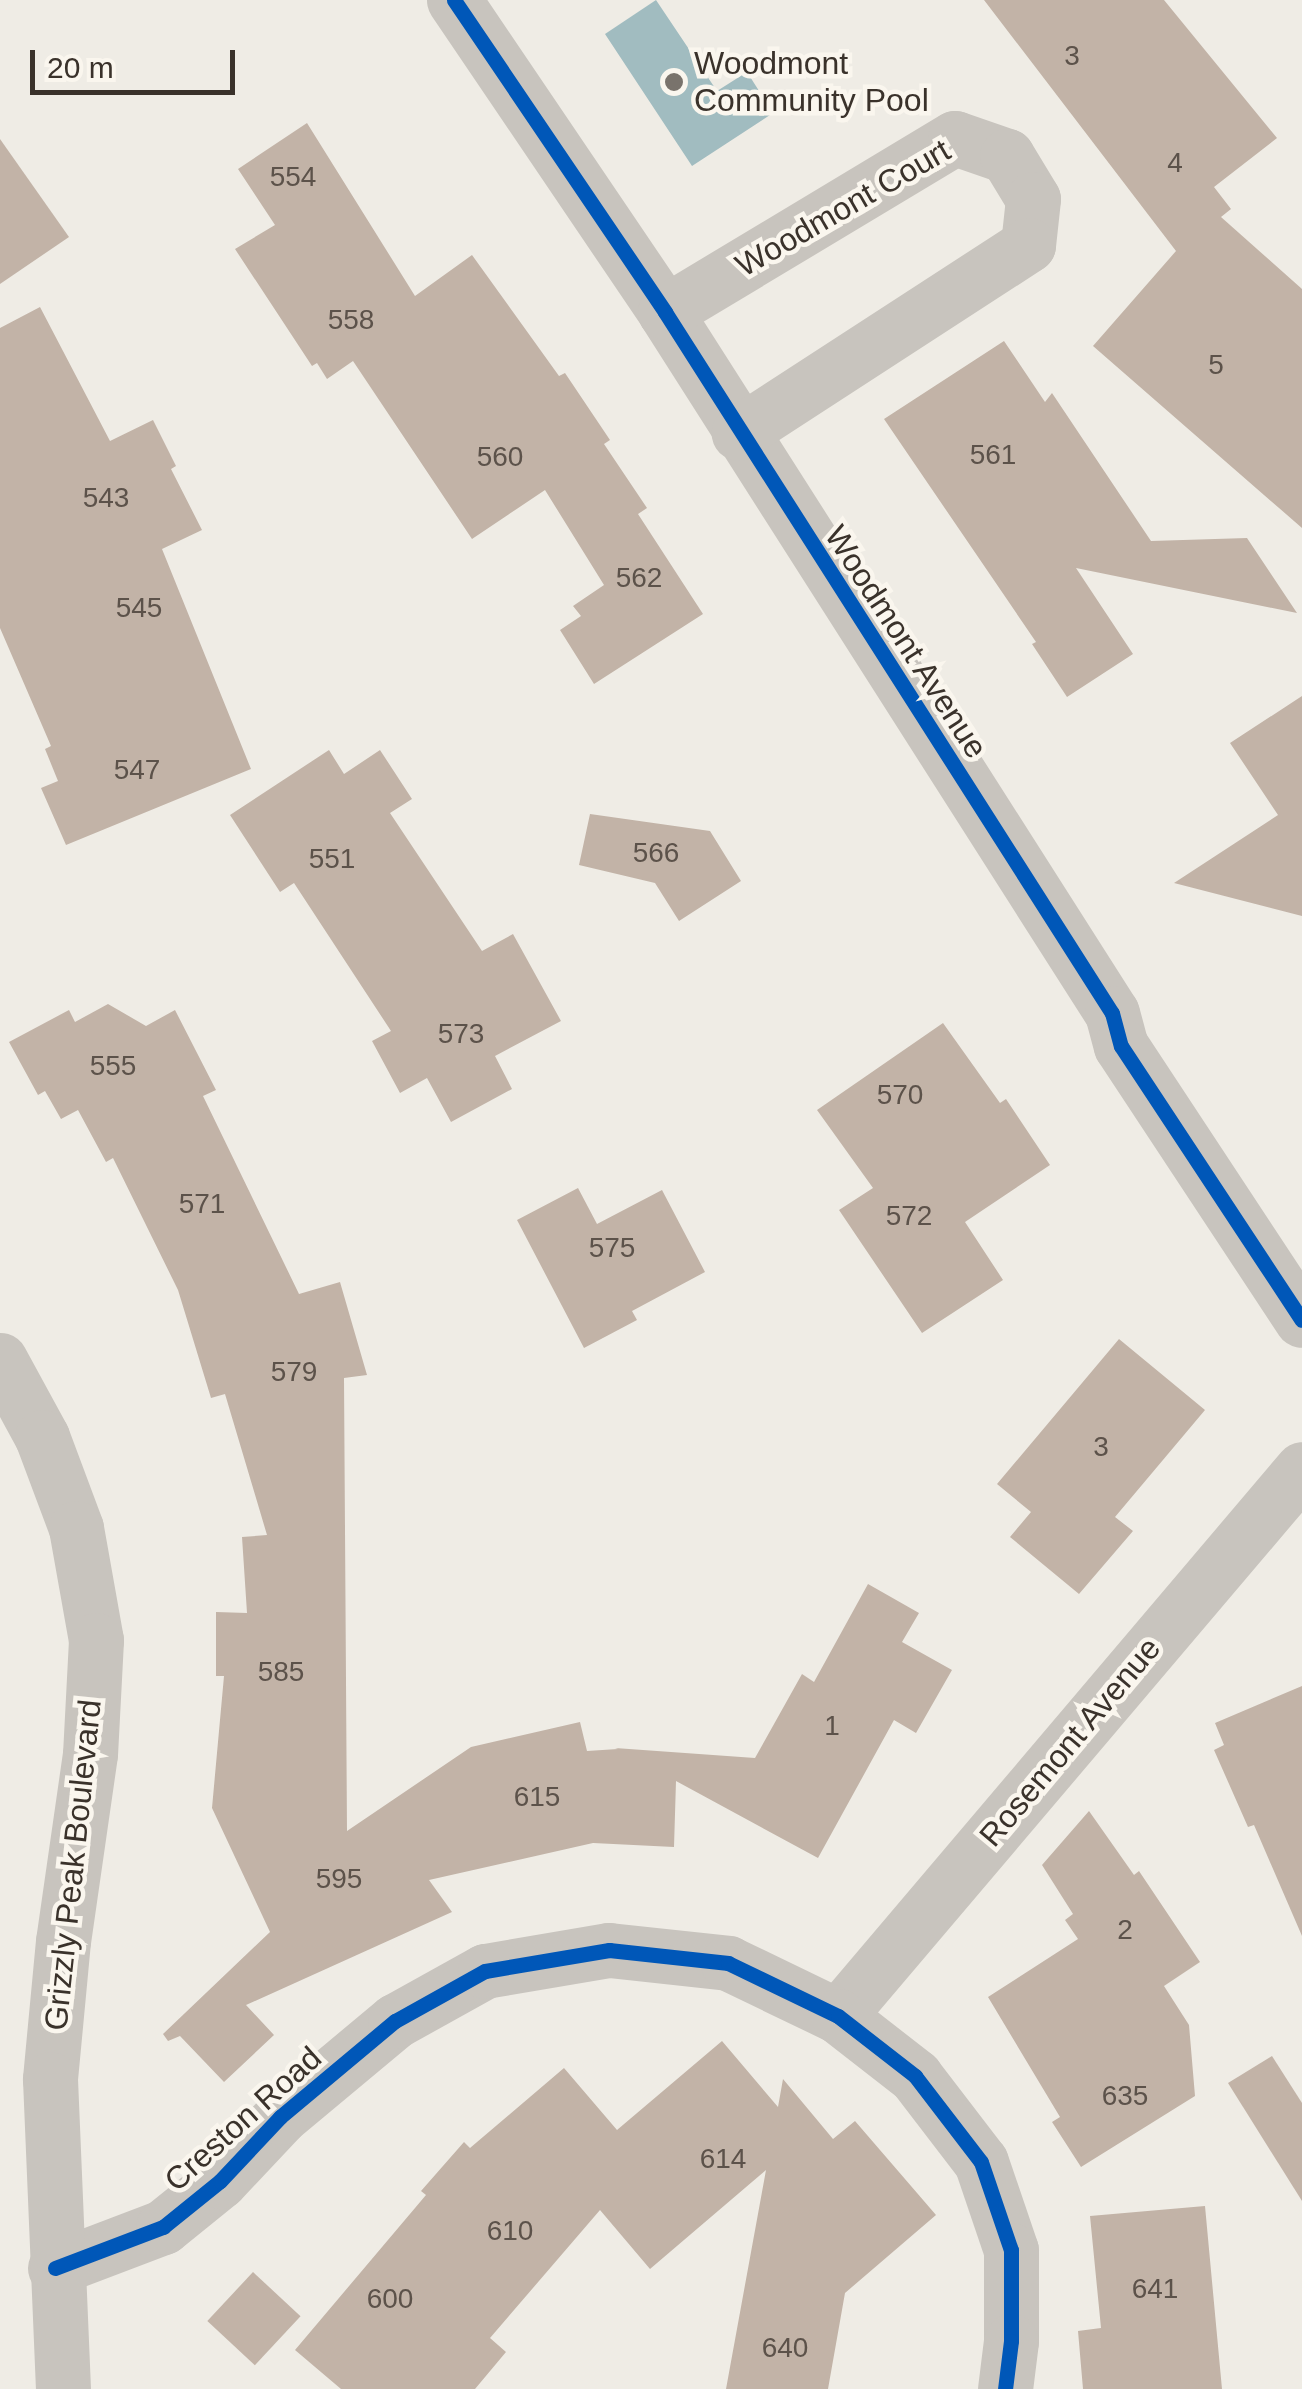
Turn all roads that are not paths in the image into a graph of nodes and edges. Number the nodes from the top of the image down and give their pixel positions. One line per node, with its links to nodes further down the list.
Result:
1 (454, 0): 2 (street, Woodmont Avenue)
2 (664, 312): 3 (street, Woodmont Avenue); 3 (street, Woodmont Court)
3 (739, 433): 4 (street, Woodmont Avenue)
4 (1302, 1320)
5 (0, 1360): 8 (street, Grizzly Peak Boulevard)
6 (1302, 1469): 7 (street, Rosemont Avenue)
7 (838, 2016): 8 (street, Creston Road); 10 (street, Creston Road)
8 (55, 2268): 9 (street, Grizzly Peak Boulevard)
9 (63, 2389)
10 (1005, 2389)

